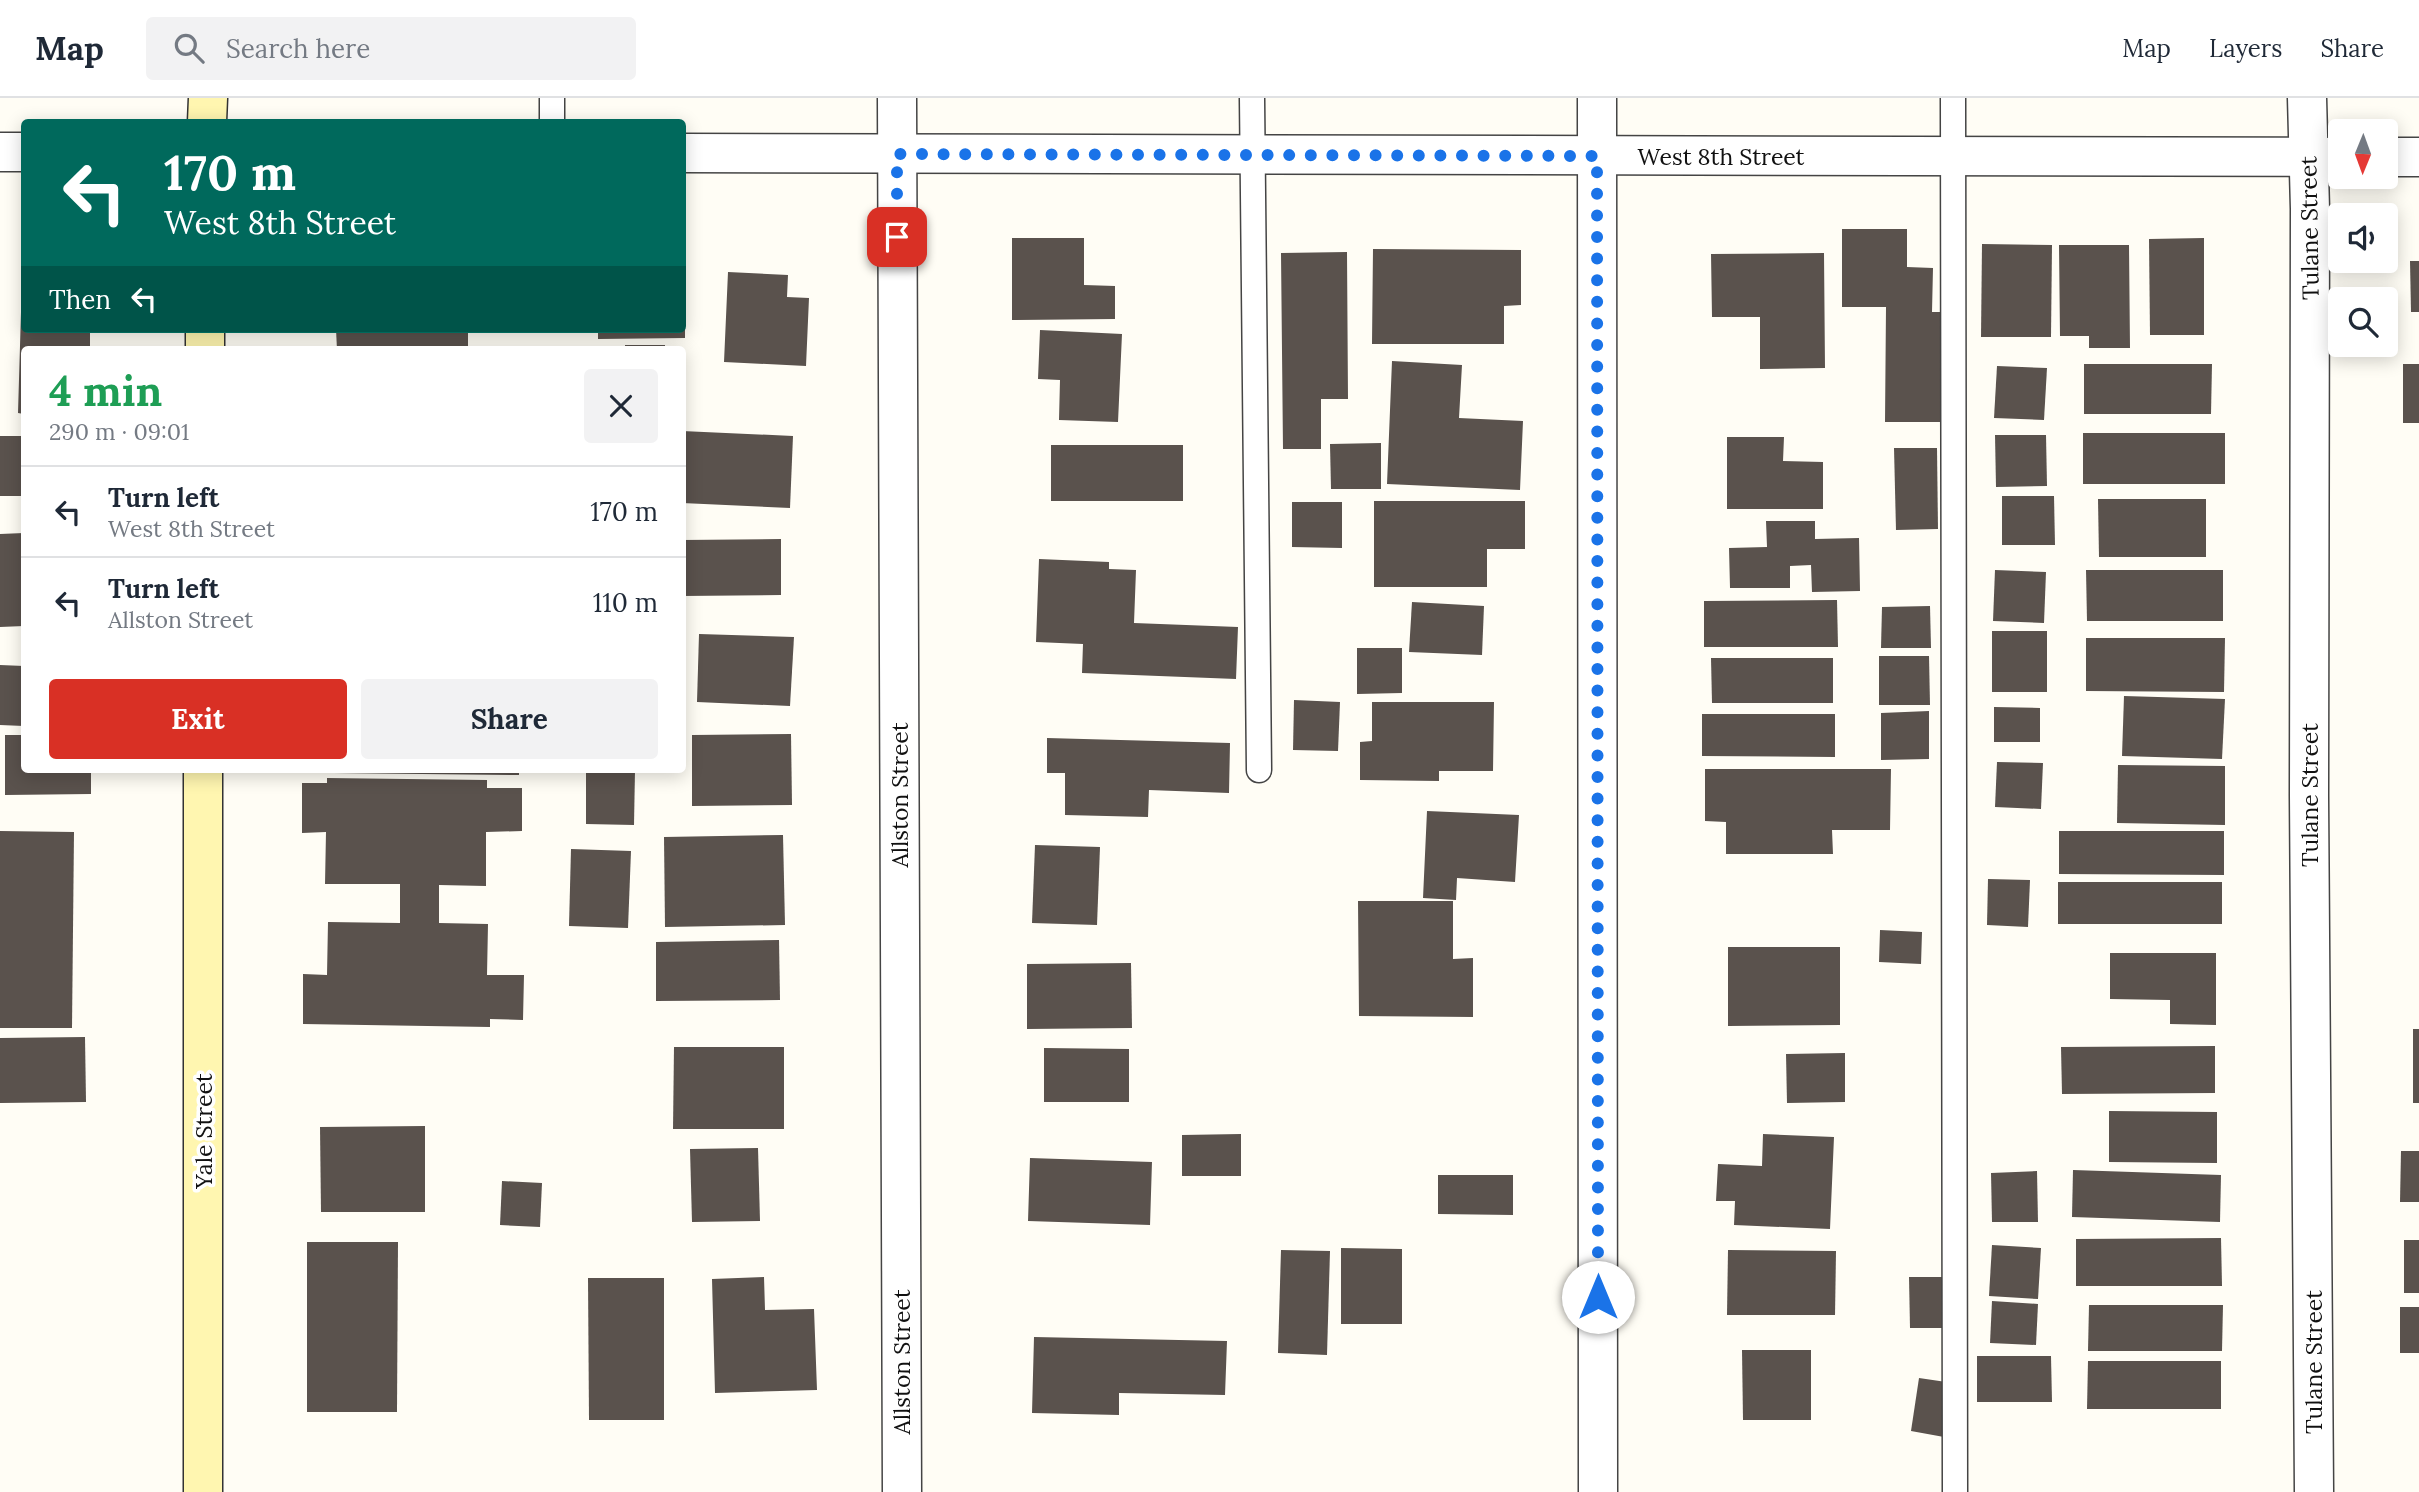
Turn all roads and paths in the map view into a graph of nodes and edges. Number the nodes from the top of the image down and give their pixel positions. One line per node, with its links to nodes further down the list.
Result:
1 (208, 98): 8 (main road)
2 (552, 98): 9 (lane)
3 (897, 98): 13 (street, Allston Street)
4 (1252, 98): 14 (lane)
5 (1597, 98): 15 (street)
6 (1953, 98): 16 (lane)
7 (2307, 98): 17 (street, Tulane Street)
8 (207, 119)
9 (552, 119)
10 (0, 152): 11 (street)
11 (21, 152)
12 (686, 153): 13 (street, West 8th Street)
13 (897, 154): 14 (street, West 8th Street); 23 (street, Allston Street)
14 (1252, 155): 15 (street, West 8th Street); 20 (lane)
15 (1597, 156): 16 (street, West 8th Street); 24 (street)
16 (1952, 157): 17 (street, West 8th Street); 25 (lane)
17 (2324, 157): 26 (street, Tulane Street)
18 (2398, 157): 19 (street)
19 (2419, 157)
20 (1259, 771)
21 (203, 773): 22 (main road, Yale Street)
22 (203, 1492)
23 (902, 1492)
24 (1598, 1492)
25 (1955, 1492)
26 (2314, 1492)

